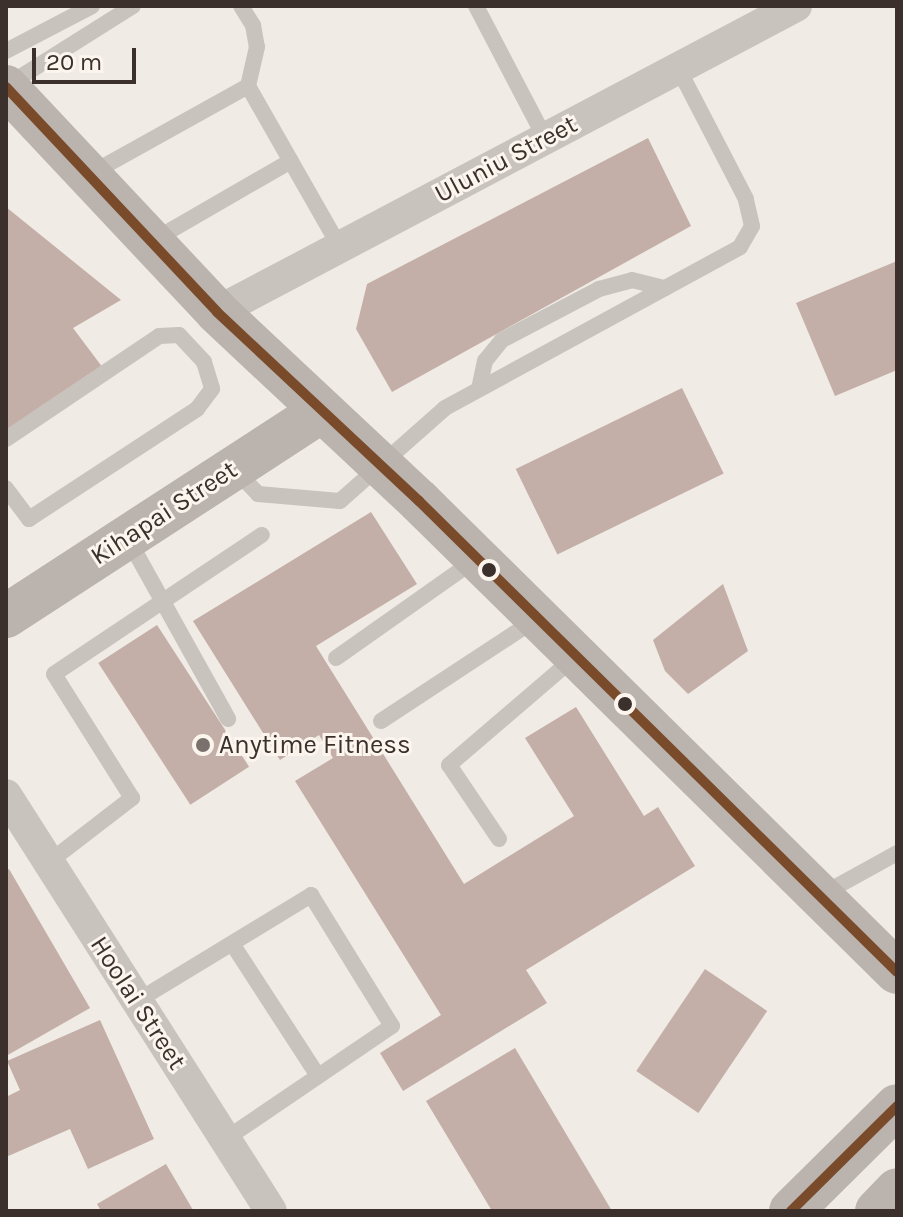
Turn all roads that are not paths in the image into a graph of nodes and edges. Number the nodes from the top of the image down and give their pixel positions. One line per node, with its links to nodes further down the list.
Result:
1 (92, 6): 6 (lane)
2 (133, 6): 9 (lane)
3 (241, 6): 8 (lane)
4 (476, 6): 10 (lane)
5 (792, 7): 7 (street, Uluniu Street)
6 (6, 51)
7 (678, 68): 10 (street, Uluniu Street); 15 (lane)
8 (248, 86): 11 (lane); 12 (lane)
9 (6, 87): 12 (main road)
10 (545, 138): 14 (street, Uluniu Street)
11 (291, 161): 13 (lane); 14 (lane)
12 (88, 175): 13 (main road)
13 (151, 241): 16 (main road)
14 (340, 247): 16 (street, Uluniu Street)
15 (665, 288): 17 (lane); 17 (lane)
16 (217, 312): 18 (main road)
17 (479, 389): 20 (lane)
18 (322, 411): 20 (main road); 21 (main road, Kihapai Street)
19 (6, 439): 22 (lane)
20 (381, 465): 21 (lane); 25 (main road)
21 (233, 468): 24 (main road, Kihapai Street)
22 (6, 488)
23 (262, 535): 26 (lane)
24 (127, 537): 26 (lane); 27 (main road, Kihapai Street)
25 (477, 559): 28 (main road); 30 (lane)
26 (166, 600): 31 (lane); 36 (lane)
27 (6, 616)
28 (537, 618): 29 (main road); 32 (lane)
29 (576, 656): 34 (lane); 37 (main road)
30 (336, 658)
31 (228, 719)
32 (381, 721)
33 (6, 795): 36 (street, Hoolai Street)
34 (499, 839)
35 (897, 853): 37 (lane)
36 (49, 862): 40 (street, Hoolai Street)
37 (819, 896): 39 (main road)
38 (233, 945): 40 (lane); 41 (lane); 41 (lane)
39 (897, 972)
40 (137, 1001): 43 (street, Hoolai Street)
41 (318, 1076): 43 (lane)
42 (897, 1106): 46 (main road)
43 (226, 1139): 45 (street, Hoolai Street)
44 (897, 1190): 47 (main road)
45 (271, 1211)
46 (791, 1211)
47 (877, 1211)

